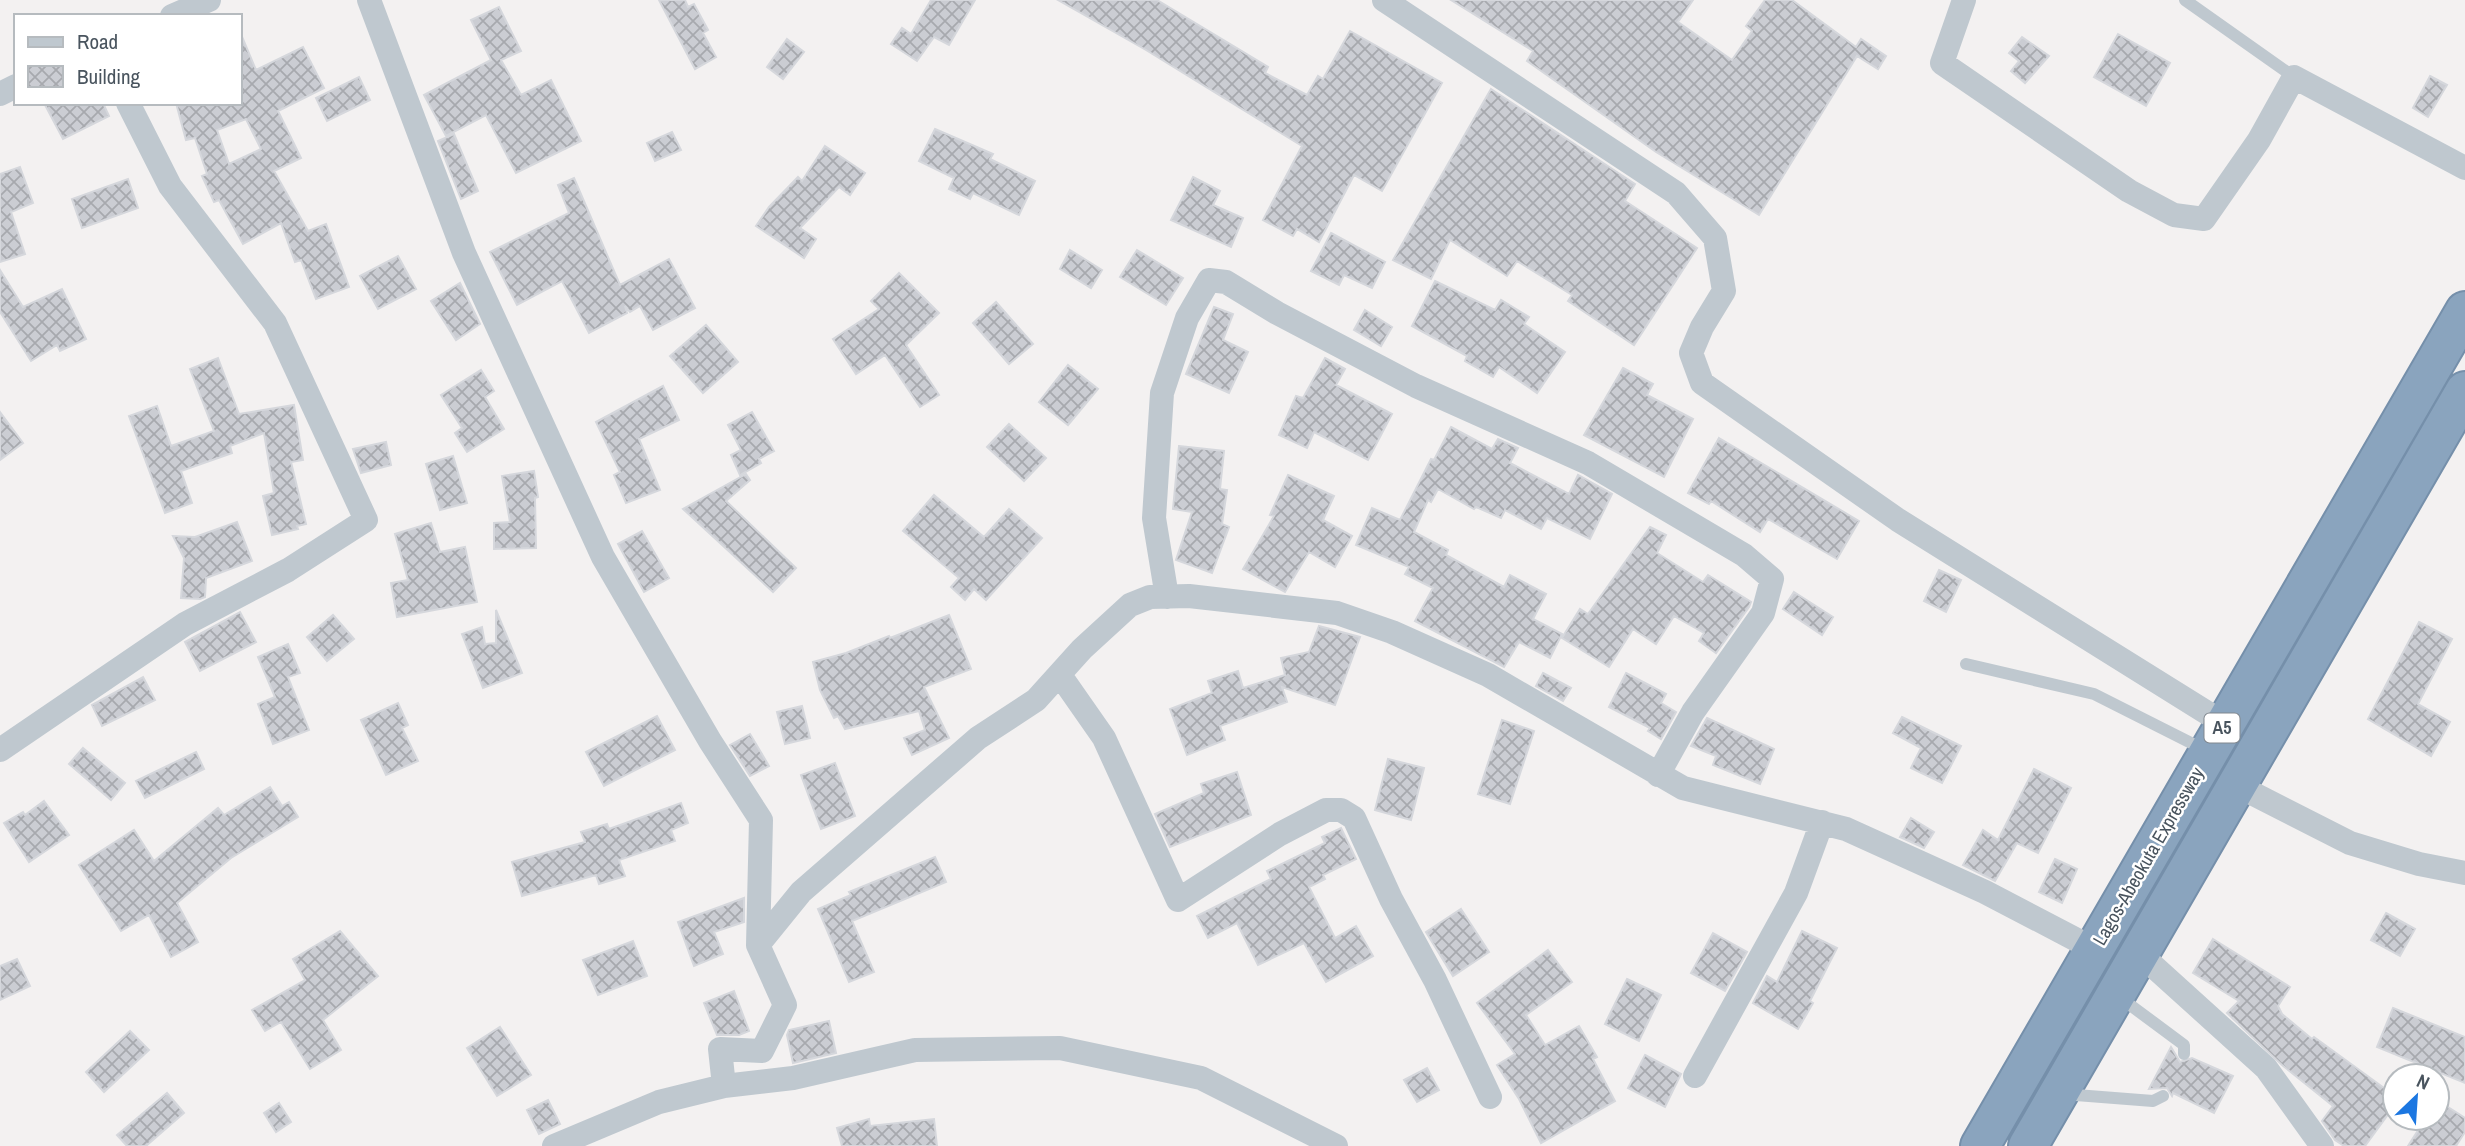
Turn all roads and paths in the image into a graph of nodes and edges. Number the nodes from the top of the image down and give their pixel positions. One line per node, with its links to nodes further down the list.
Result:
1 (209, 0): 6 (street)
2 (369, 0): 21 (street)
3 (1384, 0): 15 (street)
4 (1965, 0): 7 (street)
5 (2185, 0): 7 (lane)
6 (177, 14)
7 (2294, 76): 9 (street)
8 (129, 105): 16 (street)
9 (2465, 168)
10 (2465, 311): 15 (highway, Lagos-Abeokuta Expressway / A5)
11 (2465, 391): 18 (highway, A5)
12 (1167, 597): 14 (street); 17 (street); 17 (street)
13 (1966, 664): 15 (lane)
14 (1060, 674): 21 (street); 30 (street)
15 (2217, 738): 22 (highway, Lagos-Abeokuta Expressway / A5)
16 (0, 750)
17 (1658, 775): 19 (street)
18 (2238, 786): 20 (street); 23 (highway, A5)
19 (1822, 822): 22 (street); 26 (street)
20 (2465, 873)
21 (758, 945): 27 (street)
22 (2094, 949): 33 (highway, Lagos-Abeokuta Expressway / A5)
23 (2141, 955): 24 (highway, A5); 35 (street)
24 (2118, 995): 25 (lane); 28 (highway, A5)
25 (2184, 1054)
26 (1695, 1076)
27 (724, 1086): 31 (street); 32 (street)
28 (2059, 1094): 29 (lane); 34 (highway, A5)
29 (2163, 1096)
30 (1490, 1097)
31 (554, 1146)
32 (1336, 1146)
33 (1980, 1146)
34 (2028, 1146)
35 (2322, 1146)

